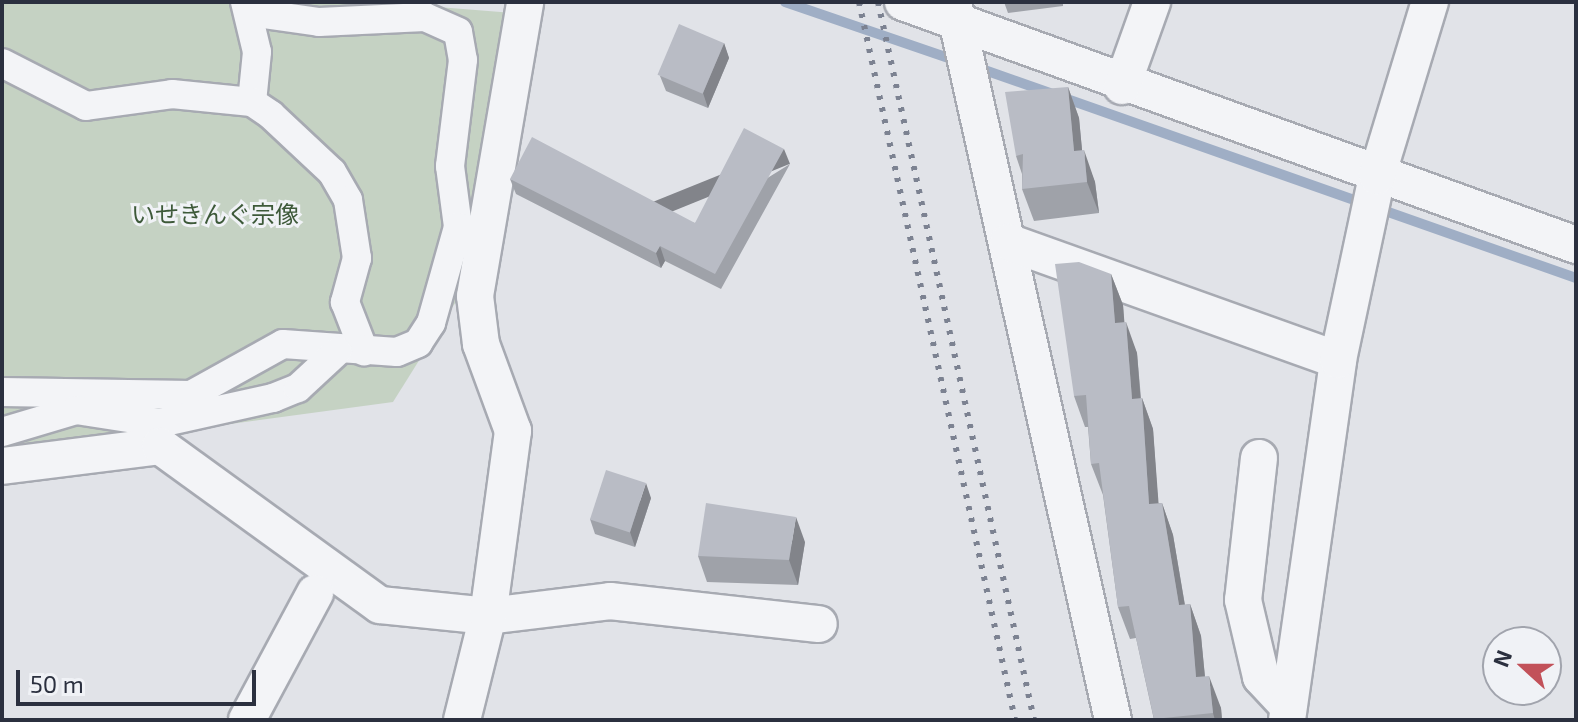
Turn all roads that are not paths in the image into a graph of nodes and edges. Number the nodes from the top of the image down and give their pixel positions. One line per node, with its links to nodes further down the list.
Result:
1 (525, 2): 11 (street)
2 (903, 2): 6 (street)
3 (1152, 2): 8 (street)
4 (1430, 2): 10 (street)
5 (247, 7): 9 (street); 11 (street)
6 (962, 39): 8 (street); 12 (street)
7 (2, 63): 9 (street)
8 (1122, 86): 10 (street)
9 (252, 102): 14 (street)
10 (1373, 194): 13 (street); 15 (street)
11 (471, 230): 14 (street); 22 (street)
12 (1008, 242): 15 (street); 27 (street)
13 (1576, 245)
14 (351, 351): 17 (street); 17 (street)
15 (1338, 360): 24 (street)
16 (2, 392): 17 (street)
17 (68, 402): 18 (street)
18 (2, 432)
19 (1259, 458): 24 (street)
20 (2, 466): 22 (street)
21 (315, 593): 25 (street)
22 (488, 616): 23 (street); 26 (street)
23 (819, 624)
24 (1287, 712)
25 (247, 720)
26 (462, 720)
27 (1113, 720)

